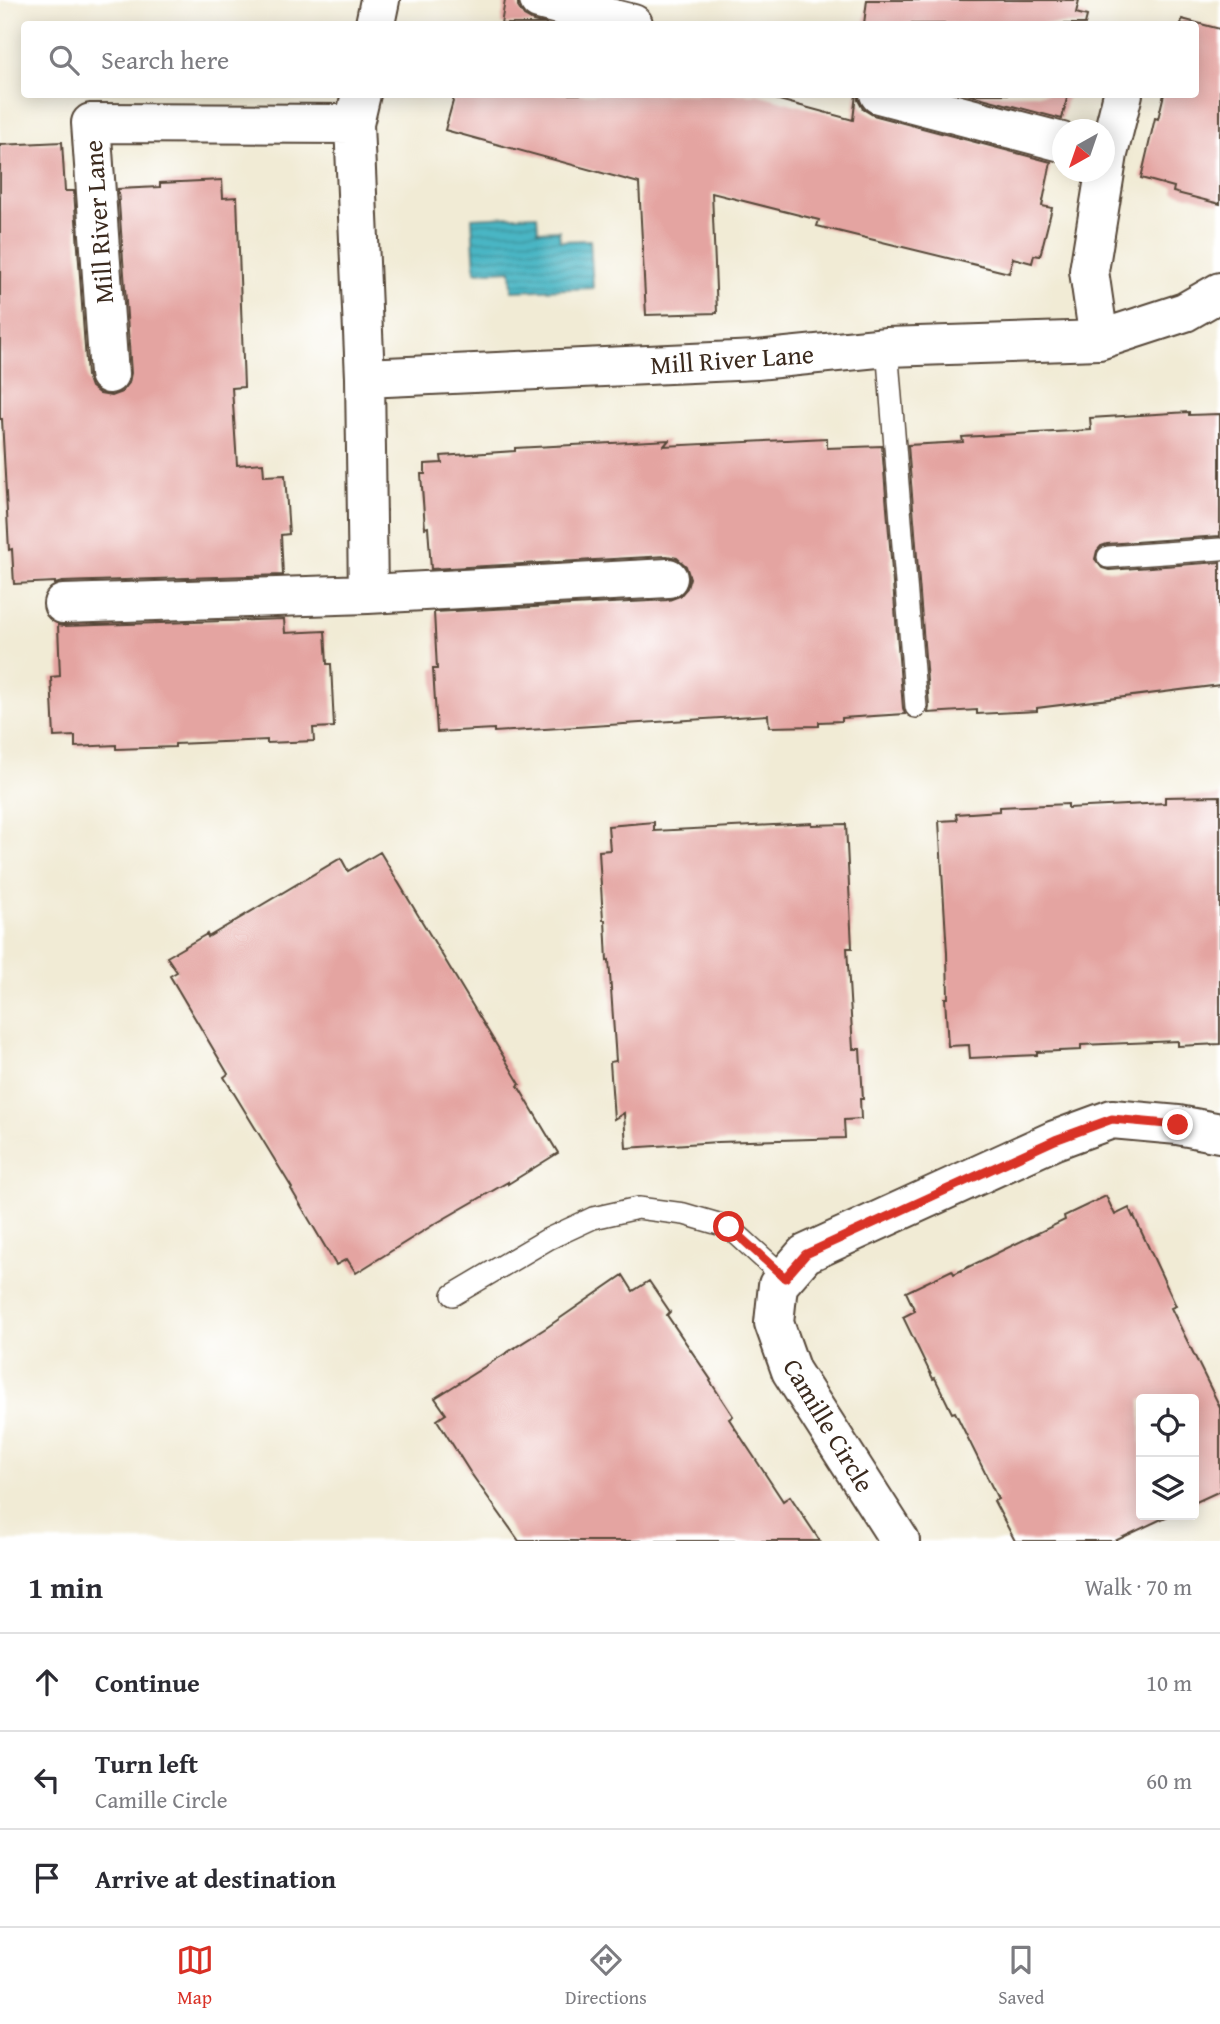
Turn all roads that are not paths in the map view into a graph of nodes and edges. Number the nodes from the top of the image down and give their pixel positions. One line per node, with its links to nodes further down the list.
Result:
1 (380, 0): 3 (street)
2 (539, 0): 4 (street)
3 (376, 21)
4 (621, 21)
5 (894, 98): 9 (street)
6 (1122, 98): 8 (street)
7 (358, 109): 14 (street, Mill River Lane); 15 (street, Mill River Lane)
8 (1115, 122)
9 (1052, 139)
10 (1102, 182): 12 (street)
11 (1220, 292): 12 (street, Mill River Lane)
12 (1099, 340): 13 (street, Mill River Lane)
13 (887, 347): 15 (street, Mill River Lane); 21 (lane)
14 (109, 374)
15 (365, 378): 19 (street, Mill River Lane)
16 (1220, 550): 17 (lane)
17 (1108, 557)
18 (668, 578): 19 (street)
19 (368, 594): 20 (street)
20 (63, 604)
21 (916, 707)
22 (1220, 1133): 23 (street, Camille Circle)
23 (785, 1278): 24 (lane); 25 (street, Camille Circle)
24 (453, 1295)
25 (900, 1541)

